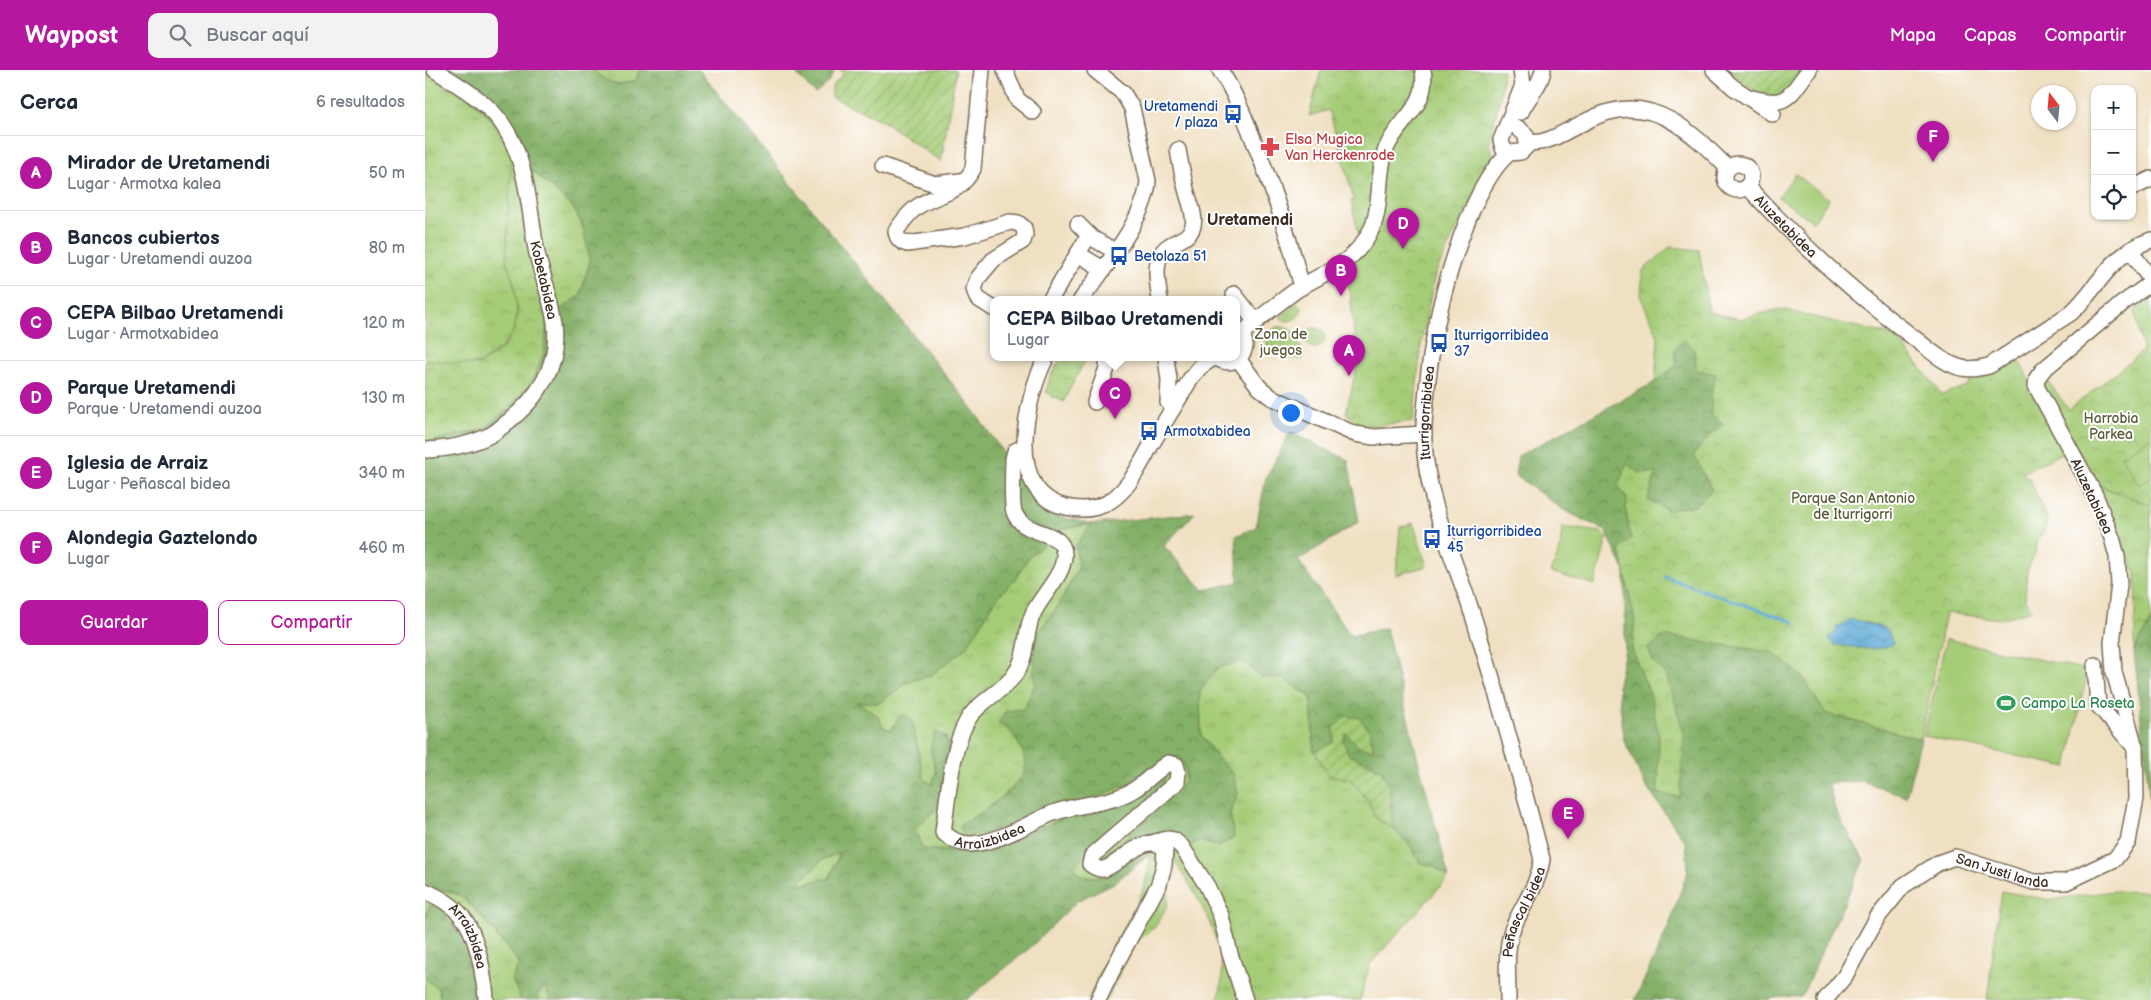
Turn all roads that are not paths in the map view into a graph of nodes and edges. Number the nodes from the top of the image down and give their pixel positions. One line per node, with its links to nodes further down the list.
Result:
1 (435, 70): 47 (street, Kobetabidea)
2 (982, 70): 20 (street)
3 (1005, 70): 12 (street)
4 (1095, 70): 24 (street)
5 (1221, 70): 28 (street)
6 (1423, 70): 28 (street)
7 (1521, 70): 14 (street)
8 (1543, 70): 14 (street)
9 (1714, 70): 11 (street)
10 (1809, 70): 11 (street)
11 (1748, 97): 13 (street)
12 (1033, 112)
13 (1773, 114)
14 (1512, 129): 15 (street); 17 (street)
15 (1528, 142): 17 (street, Iturrigorribidea); 23 (street, Aluzetabidea)
16 (1178, 150): 31 (street)
17 (1509, 153): 45 (street, Iturrigorribidea)
18 (883, 166): 20 (street)
19 (2151, 179): 21 (street)
20 (967, 180): 33 (street)
21 (2136, 186)
22 (2151, 240): 23 (street)
23 (2130, 250): 27 (street, Aluzetabidea)
24 (1115, 251): 25 (street); 26 (street)
25 (1078, 254): 26 (street); 29 (street)
26 (1103, 269): 30 (street)
27 (2151, 282): 49 (street, Aluzetabidea)
28 (1302, 287): 34 (street)
29 (1052, 296)
30 (1086, 296)
31 (1159, 296)
32 (1240, 302): 34 (street)
33 (990, 307)
34 (1256, 322): 35 (street)
35 (1240, 332)
36 (1240, 335): 37 (street)
37 (1240, 356)
38 (1045, 361): 46 (street)
39 (1107, 361): 43 (street)
40 (1167, 361): 44 (street)
41 (1209, 361): 44 (street)
42 (1240, 361): 45 (street)
43 (1095, 402)
44 (1174, 406): 46 (street)
45 (1424, 434): 51 (street, Iturrigorribidea)
46 (1025, 446): 54 (street, Arraizbidea)
47 (425, 450)
48 (2095, 666): 50 (street)
49 (2121, 698): 50 (street); 52 (street, Aluzetabidea)
50 (2105, 713): 52 (street)
51 (1510, 739): 59 (street, Peñascal bidea)
52 (2135, 746): 53 (street, Aluzetabidea)
53 (2136, 798): 60 (street, San Justi landa)
54 (1155, 842): 57 (street); 58 (street, Arraizbidea)
55 (425, 891): 56 (street, Arraizbidea)
56 (486, 1000)
57 (1098, 1000)
58 (1245, 1000)
59 (1508, 1000)
60 (1825, 1000)

